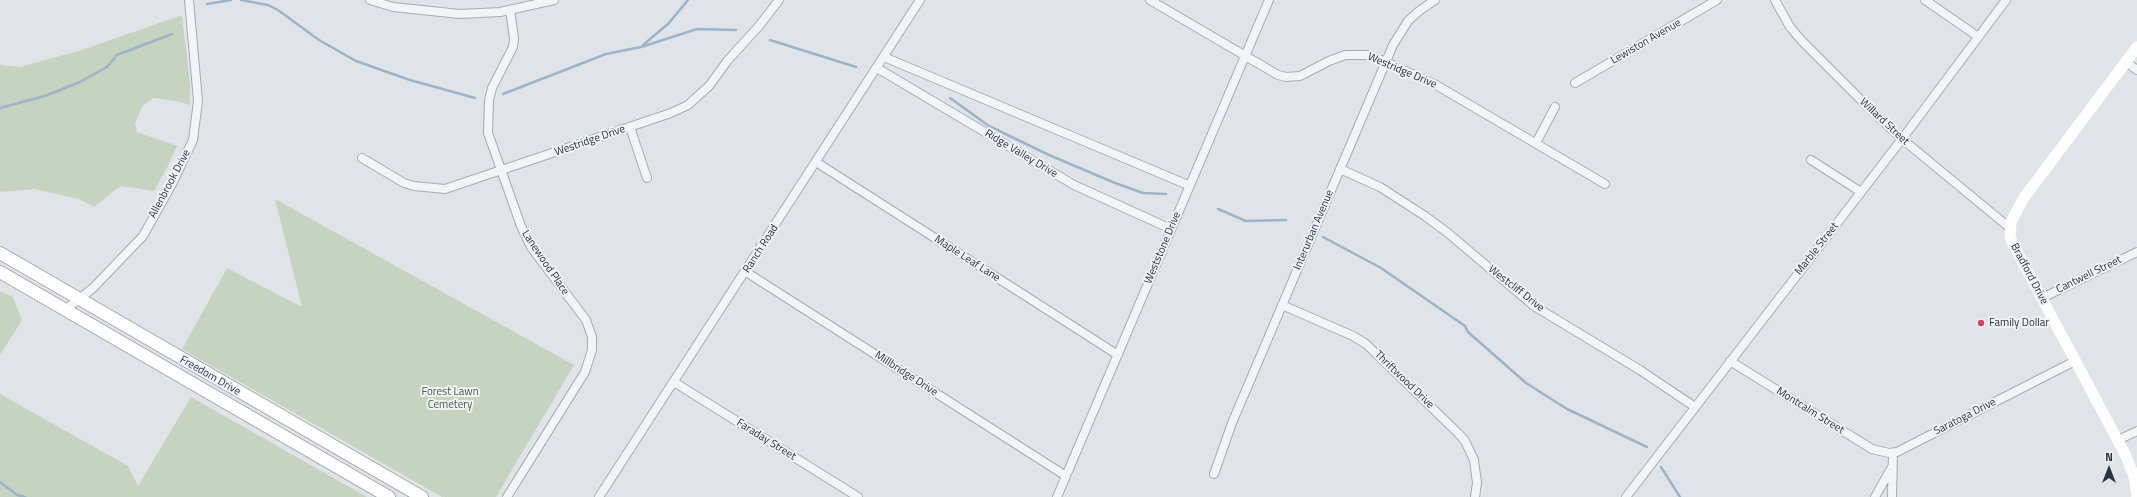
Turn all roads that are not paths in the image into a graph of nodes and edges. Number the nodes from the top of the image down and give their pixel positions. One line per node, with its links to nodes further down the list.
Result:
1 (188, 0): 43 (street, Allenbrook Drive)
2 (370, 0): 13 (street)
3 (554, 0): 13 (street)
4 (779, 0): 24 (street, Westridge Drive)
5 (920, 0): 17 (street, Ranch Road)
6 (1150, 0): 16 (street, Westridge Drive)
7 (1269, 0): 16 (street, Weststone Drive)
8 (1435, 0): 18 (street, Interurban Avenue)
9 (1717, 0): 22 (street, Lewiston Avenue)
10 (1775, 0): 25 (street, Willard Street)
11 (1925, 0): 14 (street)
12 (2006, 0): 14 (street, Marble Street)
13 (510, 10): 31 (street, Lanewood Place)
14 (1977, 36): 25 (street, Marble Street)
15 (2137, 47): 19 (street, Bradford Drive)
16 (1245, 56): 18 (street, Westridge Drive); 34 (street, Weststone Drive)
17 (884, 57): 20 (street, Ranch Road); 34 (street)
18 (1386, 62): 26 (street, Westridge Drive); 30 (street, Interurban Avenue)
19 (2126, 62): 21 (street); 36 (street, Bradford Drive)
20 (877, 68): 29 (street, Ranch Road); 37 (street, Ridge Valley Drive)
21 (2137, 70)
22 (1575, 83)
23 (1555, 107): 26 (street)
24 (630, 127): 31 (street, Westridge Drive); 32 (street)
25 (1902, 140): 35 (street, Marble Street); 36 (street, Willard Street)
26 (1536, 143): 33 (street, Westridge Drive)
27 (362, 158): 31 (street, Westridge Drive)
28 (1811, 160): 35 (street)
29 (816, 162): 41 (street, Ranch Road); 46 (street, Maple Leaf Lane)
30 (1340, 169): 44 (street, Interurban Avenue); 51 (street, Westcliff Drive)
31 (501, 172): 61 (street, Lanewood Place)
32 (647, 178)
33 (1606, 184)
34 (1188, 185): 37 (street, Weststone Drive)
35 (1861, 192): 47 (street, Marble Street)
36 (2010, 228): 42 (street, Bradford Drive)
37 (1171, 230): 46 (street, Weststone Drive)
38 (2137, 252): 42 (street, Cantwell Street)
39 (0, 253): 43 (main road, Freedom Drive)
40 (0, 272): 45 (main road, Freedom Drive)
41 (746, 272): 49 (street, Ranch Road); 58 (street, Millbridge Drive)
42 (2042, 298): 48 (street, Bradford Drive)
43 (79, 299): 45 (street, Allenbrook Drive); 53 (main road, Freedom Drive)
44 (1282, 305): 57 (street, Interurban Avenue); 66 (street, Thriftwood Drive)
45 (65, 310): 50 (main road, Freedom Drive)
46 (1118, 355): 58 (street, Weststone Drive)
47 (1730, 361): 51 (street, Marble Street); 55 (street, Montcalm Street)
48 (2075, 361): 54 (street, Bradford Drive); 55 (street, Saratoga Drive)
49 (674, 382): 62 (street, Ranch Road); 63 (street, Faraday Street)
50 (216, 398): 53 (main road); 59 (main road, Freedom Drive)
51 (1695, 407): 67 (street, Marble Street)
52 (2137, 431): 54 (street)
53 (320, 439): 60 (main road, Freedom Drive)
54 (2118, 440): 70 (street, Bradford Drive)
55 (1893, 453): 56 (street)
56 (1893, 467): 68 (street); 69 (street)
57 (1214, 474)
58 (1066, 476): 65 (street, Weststone Drive)
59 (389, 497)
60 (422, 497)
61 (507, 497)
62 (599, 497)
63 (853, 497): 64 (street, Faraday Street)
64 (858, 497)
65 (1057, 497)
66 (1475, 497)
67 (1626, 497)
68 (1875, 497)
69 (1892, 497)
70 (2137, 497)

